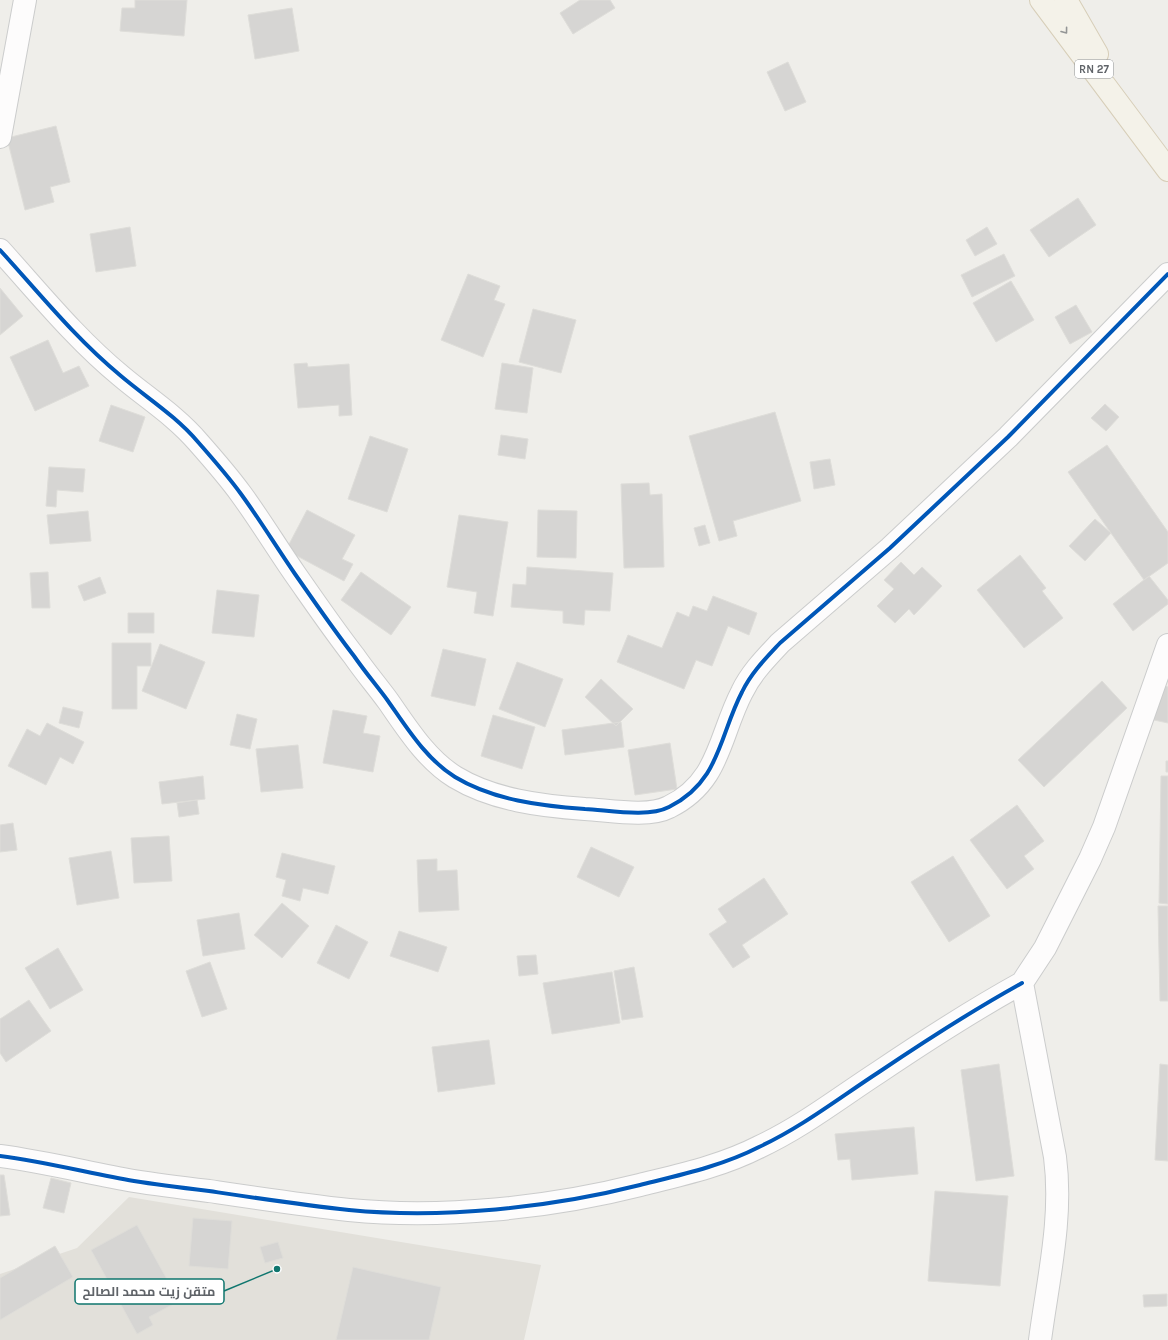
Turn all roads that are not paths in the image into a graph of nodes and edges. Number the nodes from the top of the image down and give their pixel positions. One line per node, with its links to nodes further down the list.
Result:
1 (25, 0): 4 (street)
2 (1041, 0): 5 (main road, RN 27, one-way to 5)
3 (1066, 0): 5 (main road, RN 27)
4 (0, 137)
5 (1146, 138): 6 (main road, RN 27)
6 (1168, 170)
7 (0, 250): 8 (street)
8 (1168, 274)
9 (1168, 645): 10 (street)
10 (1022, 983): 11 (street); 12 (street)
11 (0, 1156)
12 (1040, 1340)

